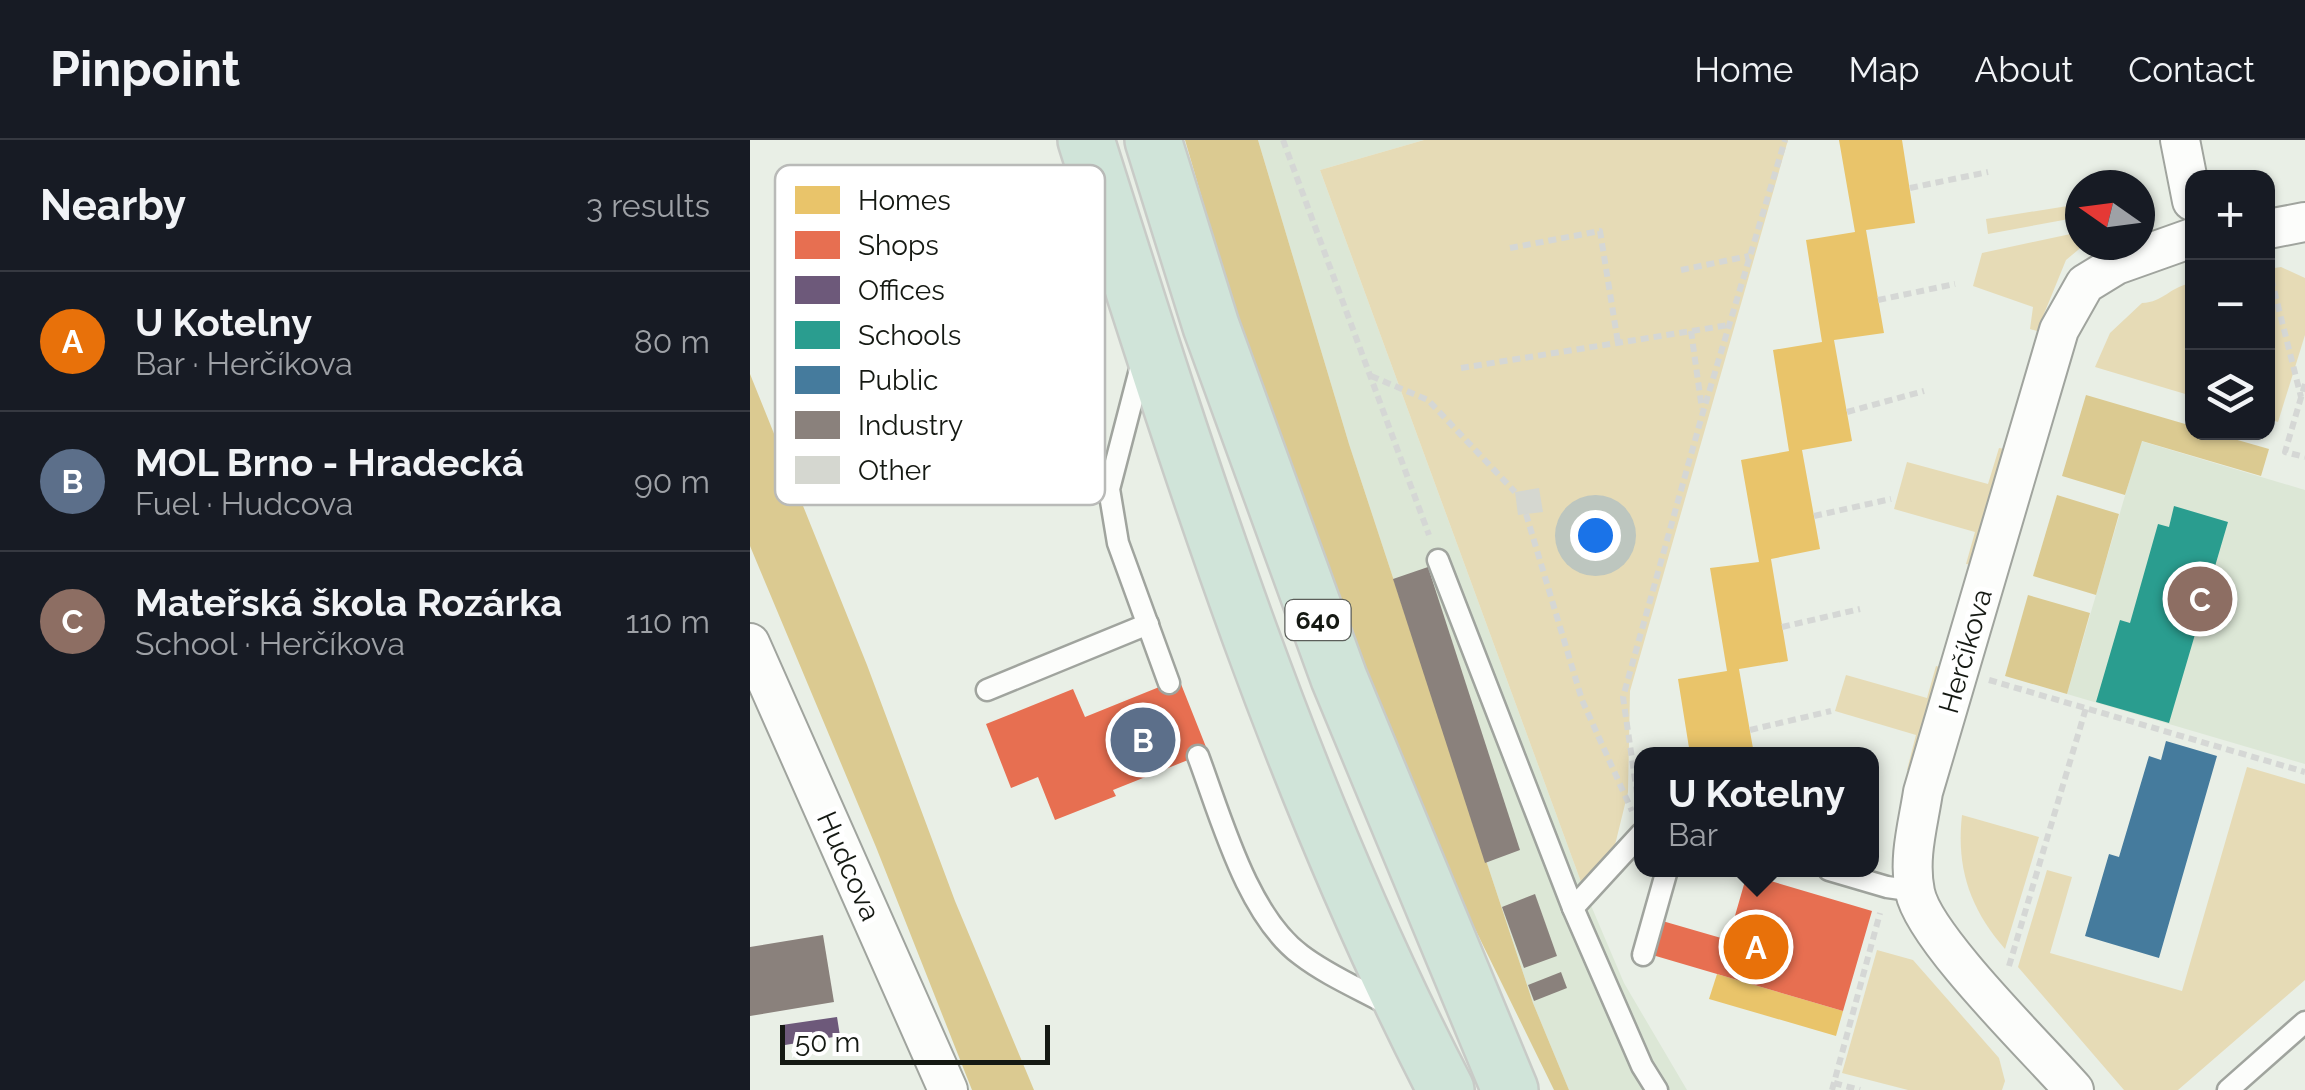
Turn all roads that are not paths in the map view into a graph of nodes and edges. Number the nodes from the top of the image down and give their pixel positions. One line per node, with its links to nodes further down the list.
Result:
1 (1086, 140): 4 (highway, 640)
2 (1153, 140): 27 (highway, 640)
3 (2180, 140): 5 (street)
4 (1094, 165)
5 (2186, 170)
6 (1105, 200): 10 (highway, 640)
7 (2305, 222): 8 (street)
8 (2275, 228)
9 (2185, 240): 20 (street, Herčíkova)
10 (1148, 336): 12 (lane); 23 (highway, 640)
11 (1438, 560): 21 (lane)
12 (1148, 624): 14 (lane); 15 (lane)
13 (750, 643): 25 (street, Hudcova)
14 (1170, 683)
15 (987, 690)
16 (1198, 756): 23 (lane)
17 (1634, 842): 21 (lane)
18 (1665, 877): 22 (lane)
19 (1856, 877): 20 (lane)
20 (1901, 889): 29 (street, Herčíkova)
21 (1574, 908): 28 (lane)
22 (1644, 955)
23 (1408, 1016): 26 (highway, 640)
24 (2305, 1022): 30 (lane)
25 (948, 1090)
26 (1446, 1090)
27 (1510, 1090)
28 (1657, 1090)
29 (2074, 1090)
30 (2228, 1090)

